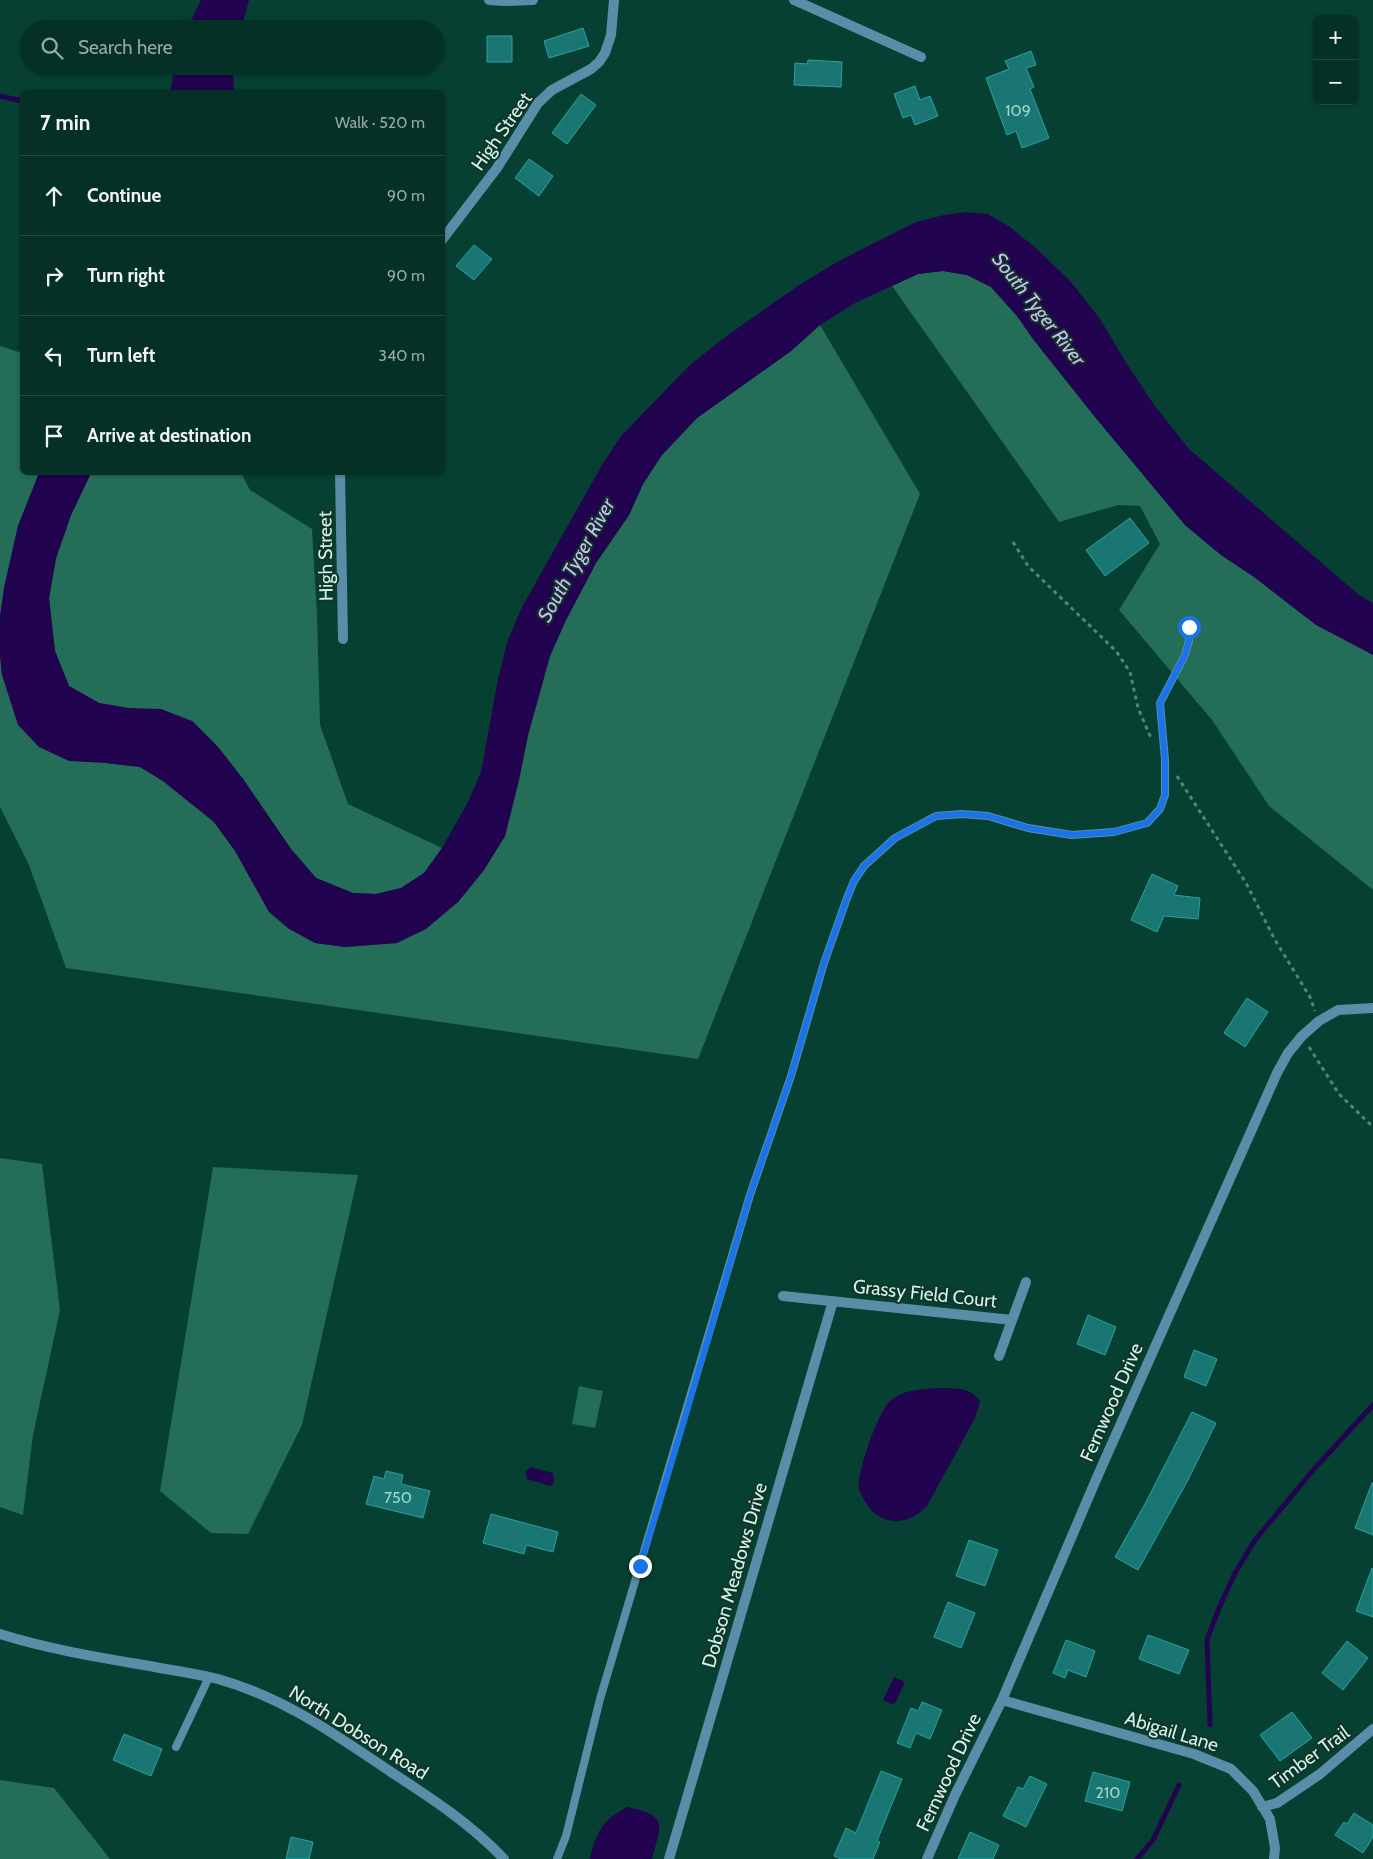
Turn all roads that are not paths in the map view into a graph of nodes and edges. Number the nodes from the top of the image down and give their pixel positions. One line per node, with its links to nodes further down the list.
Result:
1 (490, 0): 2 (street)
2 (533, 0)
3 (614, 0): 6 (street, High Street)
4 (794, 0): 5 (street)
5 (921, 58)
6 (445, 236)
7 (340, 475): 9 (street, High Street)
8 (1189, 627): 23 (lane)
9 (343, 639)
10 (1373, 1008): 18 (street, Fernwood Drive)
11 (1026, 1282): 14 (street, Grassy Field Court)
12 (783, 1296): 13 (street, Grassy Field Court)
13 (833, 1301): 14 (street, Grassy Field Court); 24 (street, Dobson Meadows Drive)
14 (1012, 1320): 15 (street, Grassy Field Court)
15 (999, 1356)
16 (0, 1634): 17 (street, North Dobson Road)
17 (209, 1677): 20 (lane); 22 (street, North Dobson Road)
18 (1002, 1700): 21 (street, Abigail Lane); 25 (street, Fernwood Drive)
19 (1373, 1729): 21 (street, Timber Trail)
20 (176, 1747)
21 (1262, 1807): 26 (street, Abigail Lane)
22 (504, 1859)
23 (557, 1859)
24 (669, 1859)
25 (927, 1859)
26 (1274, 1859)

